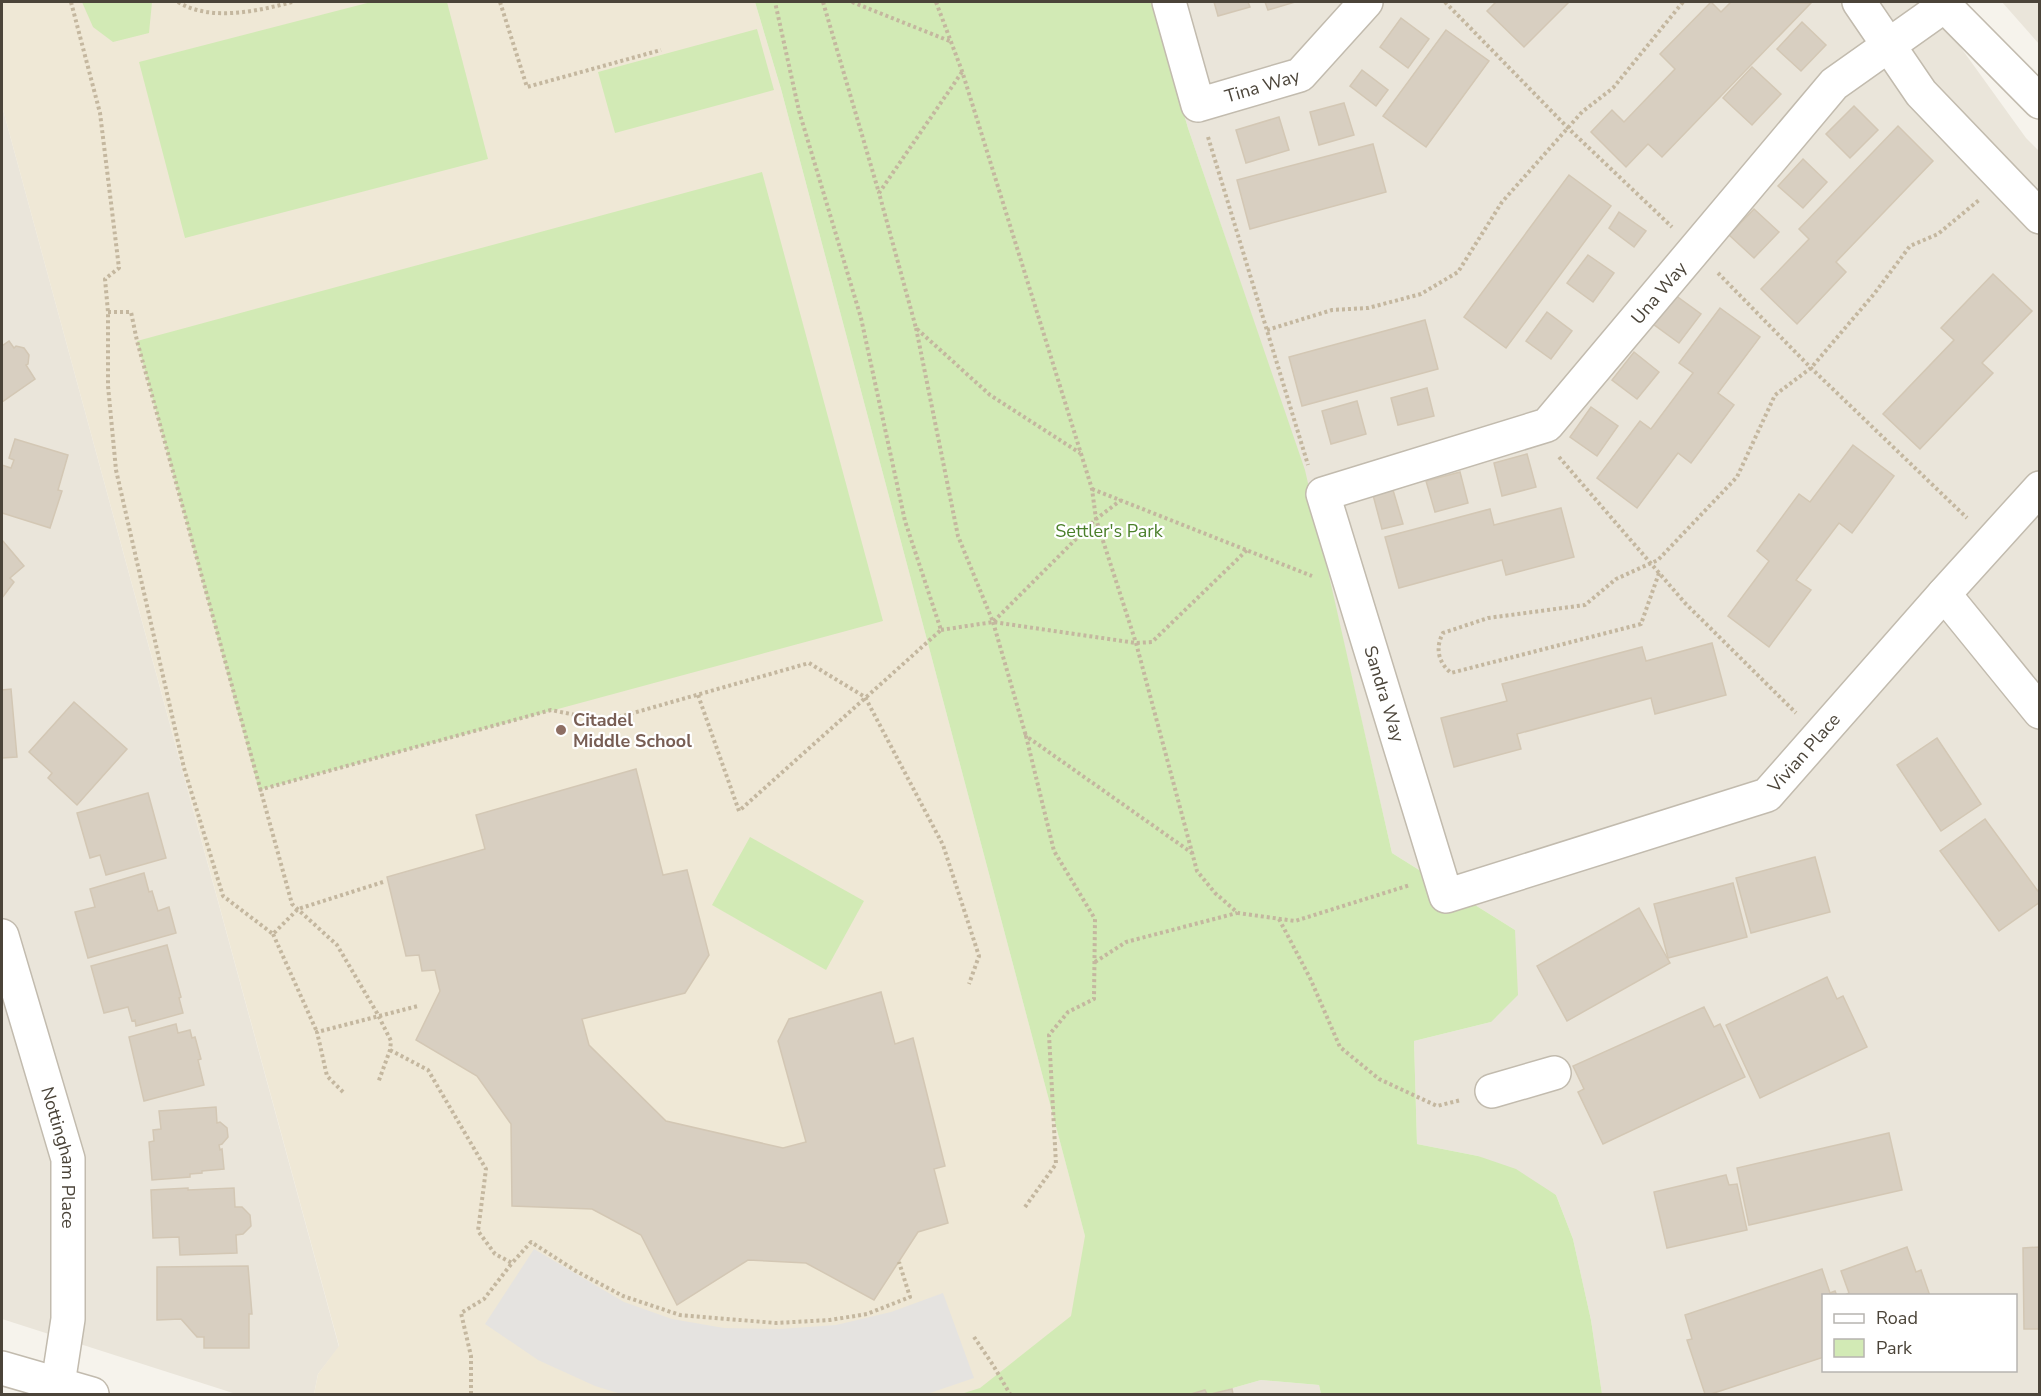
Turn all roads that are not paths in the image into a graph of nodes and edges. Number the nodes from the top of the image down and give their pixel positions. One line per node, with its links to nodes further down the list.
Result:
1 (1169, 2): 2 (street, Tina Way)
2 (1366, 2)
3 (1859, 2): 5 (street)
4 (1942, 4): 5 (street, Una Way); 6 (street)
5 (1888, 46): 7 (street); 9 (street, Una Way)
6 (2040, 102)
7 (2040, 217)
8 (2040, 488): 10 (street, Vivian Place)
9 (1323, 494): 12 (street, Sandra Way)
10 (1944, 594): 11 (street); 12 (street, Vivian Place)
11 (2040, 712)
12 (1443, 885)
13 (2, 936): 17 (street, Nottingham Place)
14 (1554, 1073): 15 (street)
15 (1492, 1091)
16 (2, 1368): 17 (street)
17 (58, 1384): 18 (street)
18 (92, 1395)

